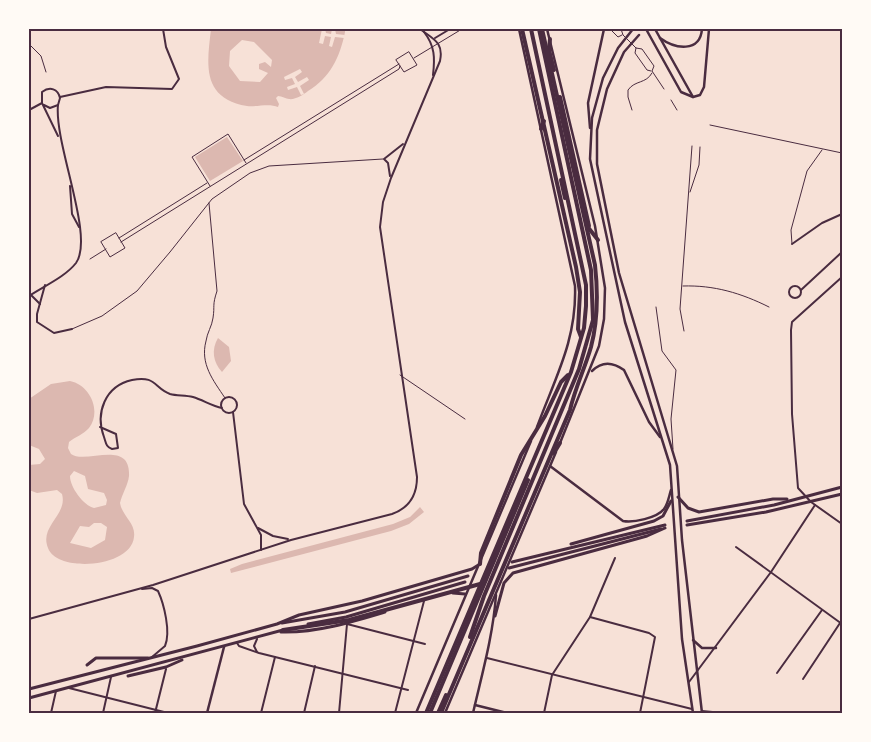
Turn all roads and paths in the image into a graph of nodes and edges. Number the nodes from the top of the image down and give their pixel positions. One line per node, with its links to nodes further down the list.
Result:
1 (163, 29): 33 (street)
2 (420, 29): 17 (street)
3 (450, 29): 20 (street)
4 (462, 29): 23 (street)
5 (520, 29): 42 (main road); 42 (highway)
6 (530, 29): 82 (highway); 179 (highway)
7 (540, 29): 62 (highway); 77 (highway)
8 (547, 29): 22 (main road)
9 (604, 29): 43 (main road)
10 (610, 29): 18 (street)
11 (622, 29): 18 (street)
12 (634, 29): 43 (main road)
13 (646, 29): 34 (main road)
14 (655, 29): 21 (main road)
15 (702, 29): 21 (main road)
16 (708, 29): 34 (main road)
17 (423, 31): 20 (street); 25 (street)
18 (623, 35): 26 (street)
19 (639, 35): 94 (main road)
20 (435, 38): 23 (street)
21 (660, 38): 34 (main road)
22 (550, 39): 65 (main road); 77 (highway)
23 (439, 43): 25 (street); 31 (street)
24 (29, 44): 30 (street)
25 (433, 46): 27 (street); 31 (street)
26 (636, 48): 29 (street); 29 (street)
27 (413, 58): 28 (street); 28 (street)
28 (400, 65): 52 (street); 54 (street)
29 (653, 71): 32 (street); 39 (street)
30 (46, 72)
31 (433, 77): 45 (street)
32 (664, 89)
33 (60, 97): 36 (street); 37 (street)
34 (693, 97)
35 (671, 100): 40 (street)
36 (43, 104): 37 (street); 38 (street); 44 (street)
37 (58, 105): 44 (street)
38 (29, 110)
39 (632, 110)
40 (677, 110)
41 (710, 125): 48 (street)
42 (544, 129): 82 (highway); 115 (main road)
43 (591, 129): 92 (main road)
44 (60, 139): 57 (street)
45 (405, 143): 50 (street); 55 (street)
46 (692, 146): 59 (street)
47 (700, 147): 59 (street)
48 (822, 149): 49 (street); 67 (street)
49 (842, 153)
50 (391, 155): 51 (street); 53 (street)
51 (384, 159): 53 (street); 60 (street)
52 (244, 160): 54 (street); 56 (street)
53 (388, 163): 55 (street)
54 (247, 164): 58 (street)
55 (390, 178): 85 (street)
56 (208, 183): 58 (street); 64 (street)
57 (70, 184): 63 (street); 63 (street)
58 (210, 187): 66 (street)
59 (689, 195): 73 (street)
60 (209, 202): 80 (street); 87 (street)
61 (842, 214): 67 (street)
62 (586, 225): 65 (highway); 96 (highway)
63 (80, 229): 72 (street)
64 (119, 238): 66 (street); 68 (street)
65 (598, 240): 84 (main road)
66 (121, 242): 68 (street)
67 (792, 244)
68 (106, 249): 70 (street)
69 (842, 252): 74 (street)
70 (90, 259)
71 (842, 277): 100 (street)
72 (45, 285): 75 (street); 76 (street)
73 (682, 286): 79 (street); 81 (street)
74 (801, 290): 74 (street)
75 (29, 295): 76 (street)
76 (40, 304): 80 (street)
77 (594, 307): 86 (highway)
78 (656, 307): 94 (street)
79 (769, 307)
80 (72, 329)
81 (684, 331)
82 (582, 339): 83 (highway)
83 (571, 372): 115 (highway); 178 (highway)
84 (590, 374): 92 (main road); 93 (main road)
85 (400, 375): 90 (street); 109 (street)
86 (570, 392): 129 (highway); 180 (highway)
87 (226, 398): 88 (street); 89 (street)
88 (222, 408): 89 (street); 91 (street)
89 (233, 412): 108 (street)
90 (465, 419)
91 (100, 427): 91 (street)
92 (661, 438): 98 (main road)
93 (560, 442): 95 (main road); 96 (highway)
94 (673, 450): 101 (main road)
95 (550, 466): 98 (main road); 121 (main road)
96 (539, 481): 180 (highway)
97 (842, 487): 100 (main road)
98 (671, 490): 103 (main road)
99 (842, 494): 104 (main road)
100 (805, 496): 102 (main road); 104 (street)
101 (678, 497): 102 (main road); 135 (main road)
102 (793, 499): 104 (main road)
103 (671, 501): 112 (main road); 156 (main road)
104 (811, 502): 105 (street)
105 (815, 505): 106 (street); 117 (street)
106 (842, 524)
107 (665, 526): 112 (main road); 116 (main road); 125 (main road)
108 (256, 527): 109 (street); 111 (street)
109 (291, 540): 111 (street)
110 (736, 547): 117 (street)
111 (261, 550): 120 (street)
112 (552, 551): 114 (main road)
113 (615, 558): 126 (street)
114 (512, 562)
115 (480, 564): 122 (main road); 130 (main road)
116 (509, 568)
117 (771, 572): 124 (street); 140 (street)
118 (468, 576): 130 (main road)
119 (465, 582): 132 (main road)
120 (135, 590): 127 (street); 143 (street)
121 (496, 591): 125 (main road); 181 (main road)
122 (466, 594): 123 (main road); 177 (main road)
123 (424, 601): 129 (main road); 136 (street)
124 (822, 610): 131 (street); 151 (street)
125 (495, 616): 145 (main road)
126 (590, 617): 153 (street); 163 (street)
127 (29, 619)
128 (842, 620): 131 (street)
129 (346, 622): 132 (highway); 133 (main road); 136 (street); 149 (street)
130 (277, 624): 143 (main road)
131 (841, 624): 155 (street)
132 (283, 630): 133 (main road)
133 (275, 631): 134 (main road)
134 (259, 636): 137 (main road); 141 (street)
135 (692, 638): 140 (main road); 150 (main road)
136 (413, 641): 138 (street); 158 (street)
137 (237, 643): 139 (main road); 141 (street)
138 (425, 644)
139 (224, 647): 144 (main road); 172 (main road)
140 (716, 648): 150 (street)
141 (259, 653): 142 (street)
142 (275, 657): 147 (street); 173 (street)
143 (151, 658): 146 (main road); 159 (main road)
144 (185, 658): 152 (main road); 154 (main road)
145 (487, 658): 153 (street); 165 (main road)
146 (87, 665)
147 (315, 666): 149 (street); 174 (street)
148 (166, 670): 167 (street)
149 (342, 673): 158 (street); 175 (street)
150 (696, 673): 156 (street); 168 (main road)
151 (777, 673)
152 (128, 676)
153 (552, 676): 163 (street); 184 (street)
154 (111, 677): 157 (main road); 162 (street)
155 (803, 679)
156 (688, 683): 166 (main road)
157 (68, 688): 161 (main road); 162 (street)
158 (401, 688): 160 (street); 176 (street)
159 (29, 689)
160 (408, 690)
161 (56, 691): 164 (main road); 169 (street)
162 (107, 697): 167 (street); 170 (street)
163 (644, 697): 166 (street); 185 (street)
164 (29, 698)
165 (475, 705): 182 (main road); 183 (main road)
166 (692, 711)
167 (156, 712): 171 (street)
168 (702, 712): 186 (street)
169 (51, 713)
170 (103, 713)
171 (168, 713)
172 (208, 713)
173 (261, 713)
174 (304, 713)
175 (339, 713)
176 (395, 713)
177 (416, 713)
178 (426, 713)
179 (430, 713)
180 (440, 713)
181 (445, 713)
182 (473, 713)
183 (507, 713)
184 (544, 713)
185 (640, 713)
186 (724, 713)

